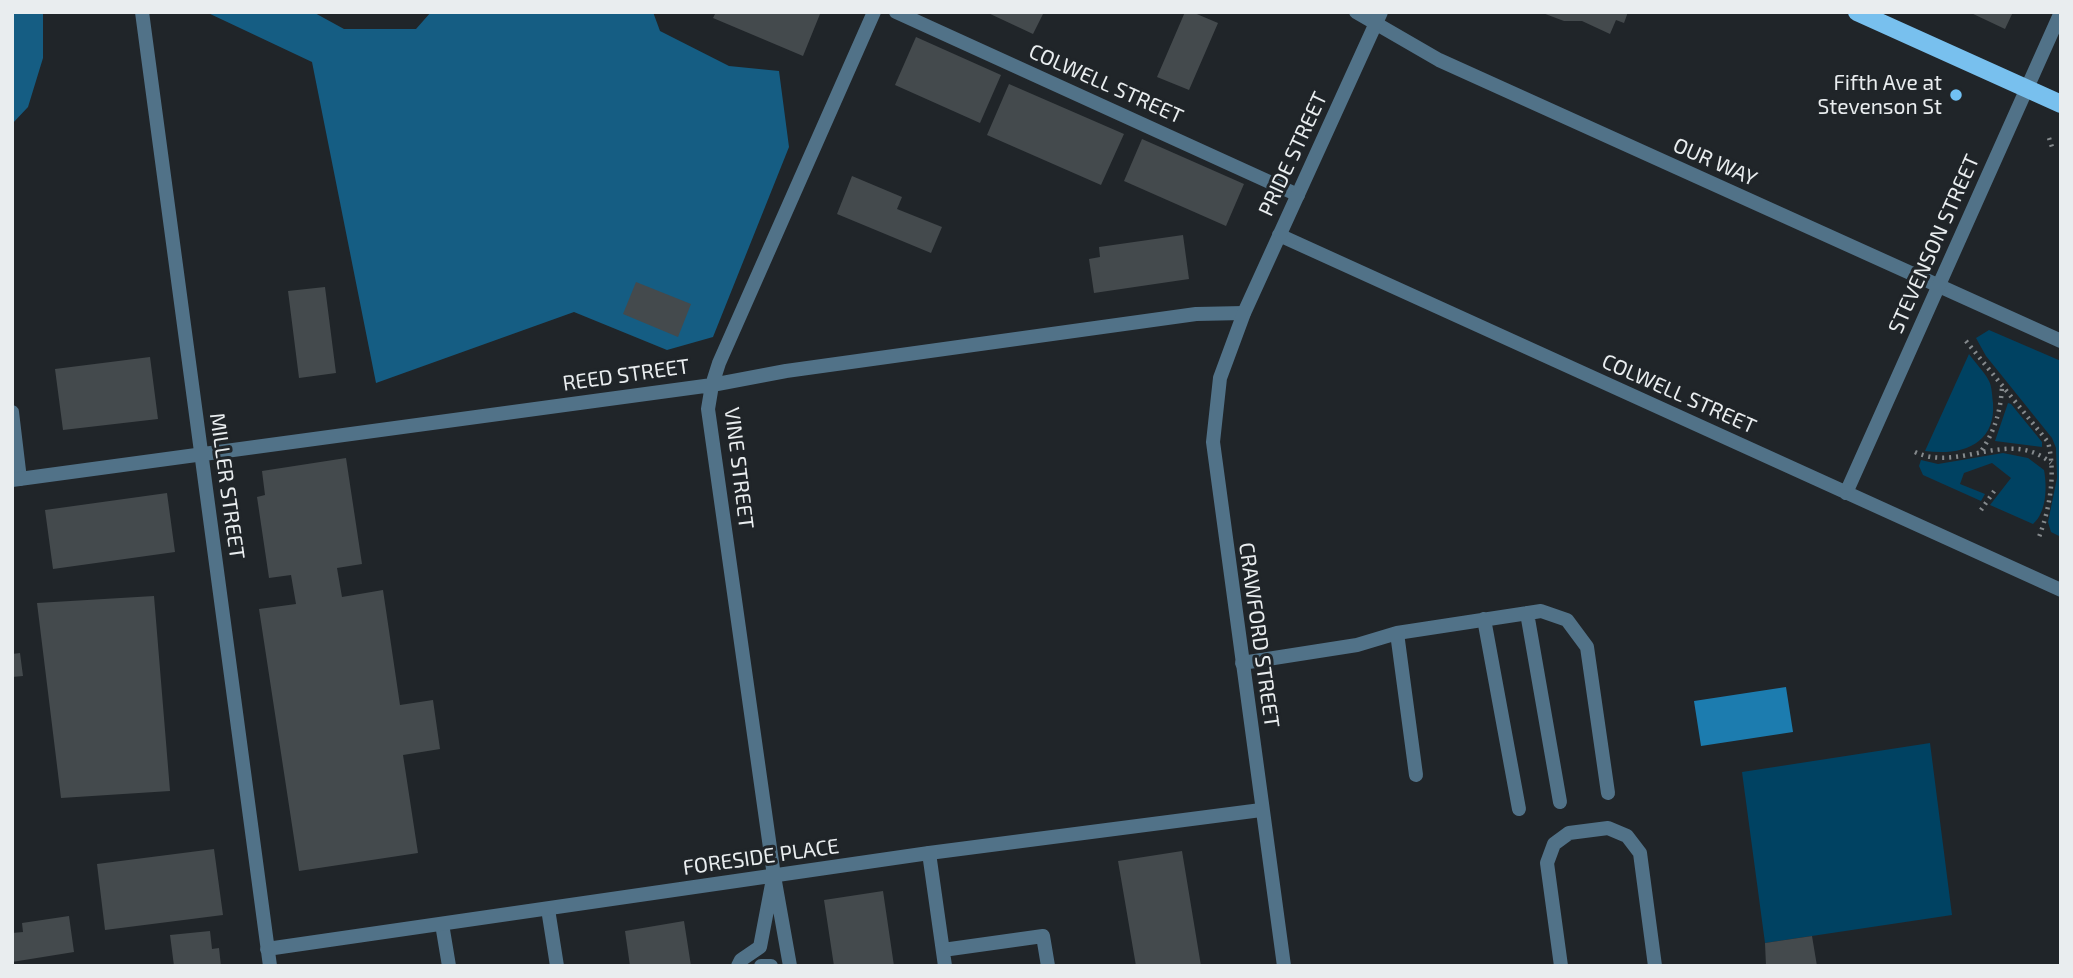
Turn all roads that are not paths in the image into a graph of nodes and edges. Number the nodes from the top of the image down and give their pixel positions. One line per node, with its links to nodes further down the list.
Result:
1 (142, 12): 17 (street, MILLER STREET)
2 (874, 12): 15 (street, VINE STREET)
3 (896, 12): 10 (street, COLWELL STREET)
4 (1356, 12): 7 (street, OUR WAY)
5 (1857, 12): 8 (main road)
6 (2061, 12): 8 (street, STEVENSON STREET)
7 (1379, 18): 10 (street, PRIDE STREET); 12 (street, OUR WAY)
8 (2025, 88): 9 (main road); 12 (street, STEVENSON STREET)
9 (2061, 104)
10 (1298, 195): 11 (street, PRIDE STREET)
11 (1279, 235): 13 (street, PRIDE STREET); 19 (street, COLWELL STREET)
12 (1940, 286): 14 (street, OUR WAY); 19 (street, STEVENSON STREET)
13 (1244, 313): 15 (street, REED STREET); 24 (street, CRAWFORD STREET)
14 (2061, 341)
15 (712, 384): 17 (street, REED STREET); 31 (street, VINE STREET)
16 (12, 412): 18 (street)
17 (201, 453): 18 (street, REED STREET); 34 (street, MILLER STREET)
18 (16, 480)
19 (1846, 493): 20 (street, COLWELL STREET)
20 (2061, 590)
21 (1527, 613): 22 (street); 26 (street); 27 (street)
22 (1484, 619): 23 (street); 28 (street)
23 (1397, 633): 24 (street); 25 (street)
24 (1242, 663): 29 (street, CRAWFORD STREET)
25 (1416, 775)
26 (1608, 793)
27 (1560, 802)
28 (1520, 809)
29 (1262, 810): 30 (street, FORESIDE PLACE); 45 (street, CRAWFORD STREET)
30 (929, 853): 31 (street, FORESIDE PLACE); 35 (street)
31 (774, 876): 32 (street, FORESIDE PLACE); 39 (street); 42 (street, VINE STREET)
32 (548, 909): 33 (street, FORESIDE PLACE); 38 (street)
33 (442, 924): 34 (street, FORESIDE PLACE); 37 (street)
34 (267, 949): 36 (street, MILLER STREET)
35 (943, 950): 43 (street); 44 (street)
36 (270, 966)
37 (449, 966)
38 (556, 966)
39 (738, 966)
40 (761, 966): 41 (street)
41 (771, 966)
42 (790, 966)
43 (945, 966)
44 (1048, 966)
45 (1284, 966)
46 (1561, 966): 47 (street)
47 (1655, 966)

